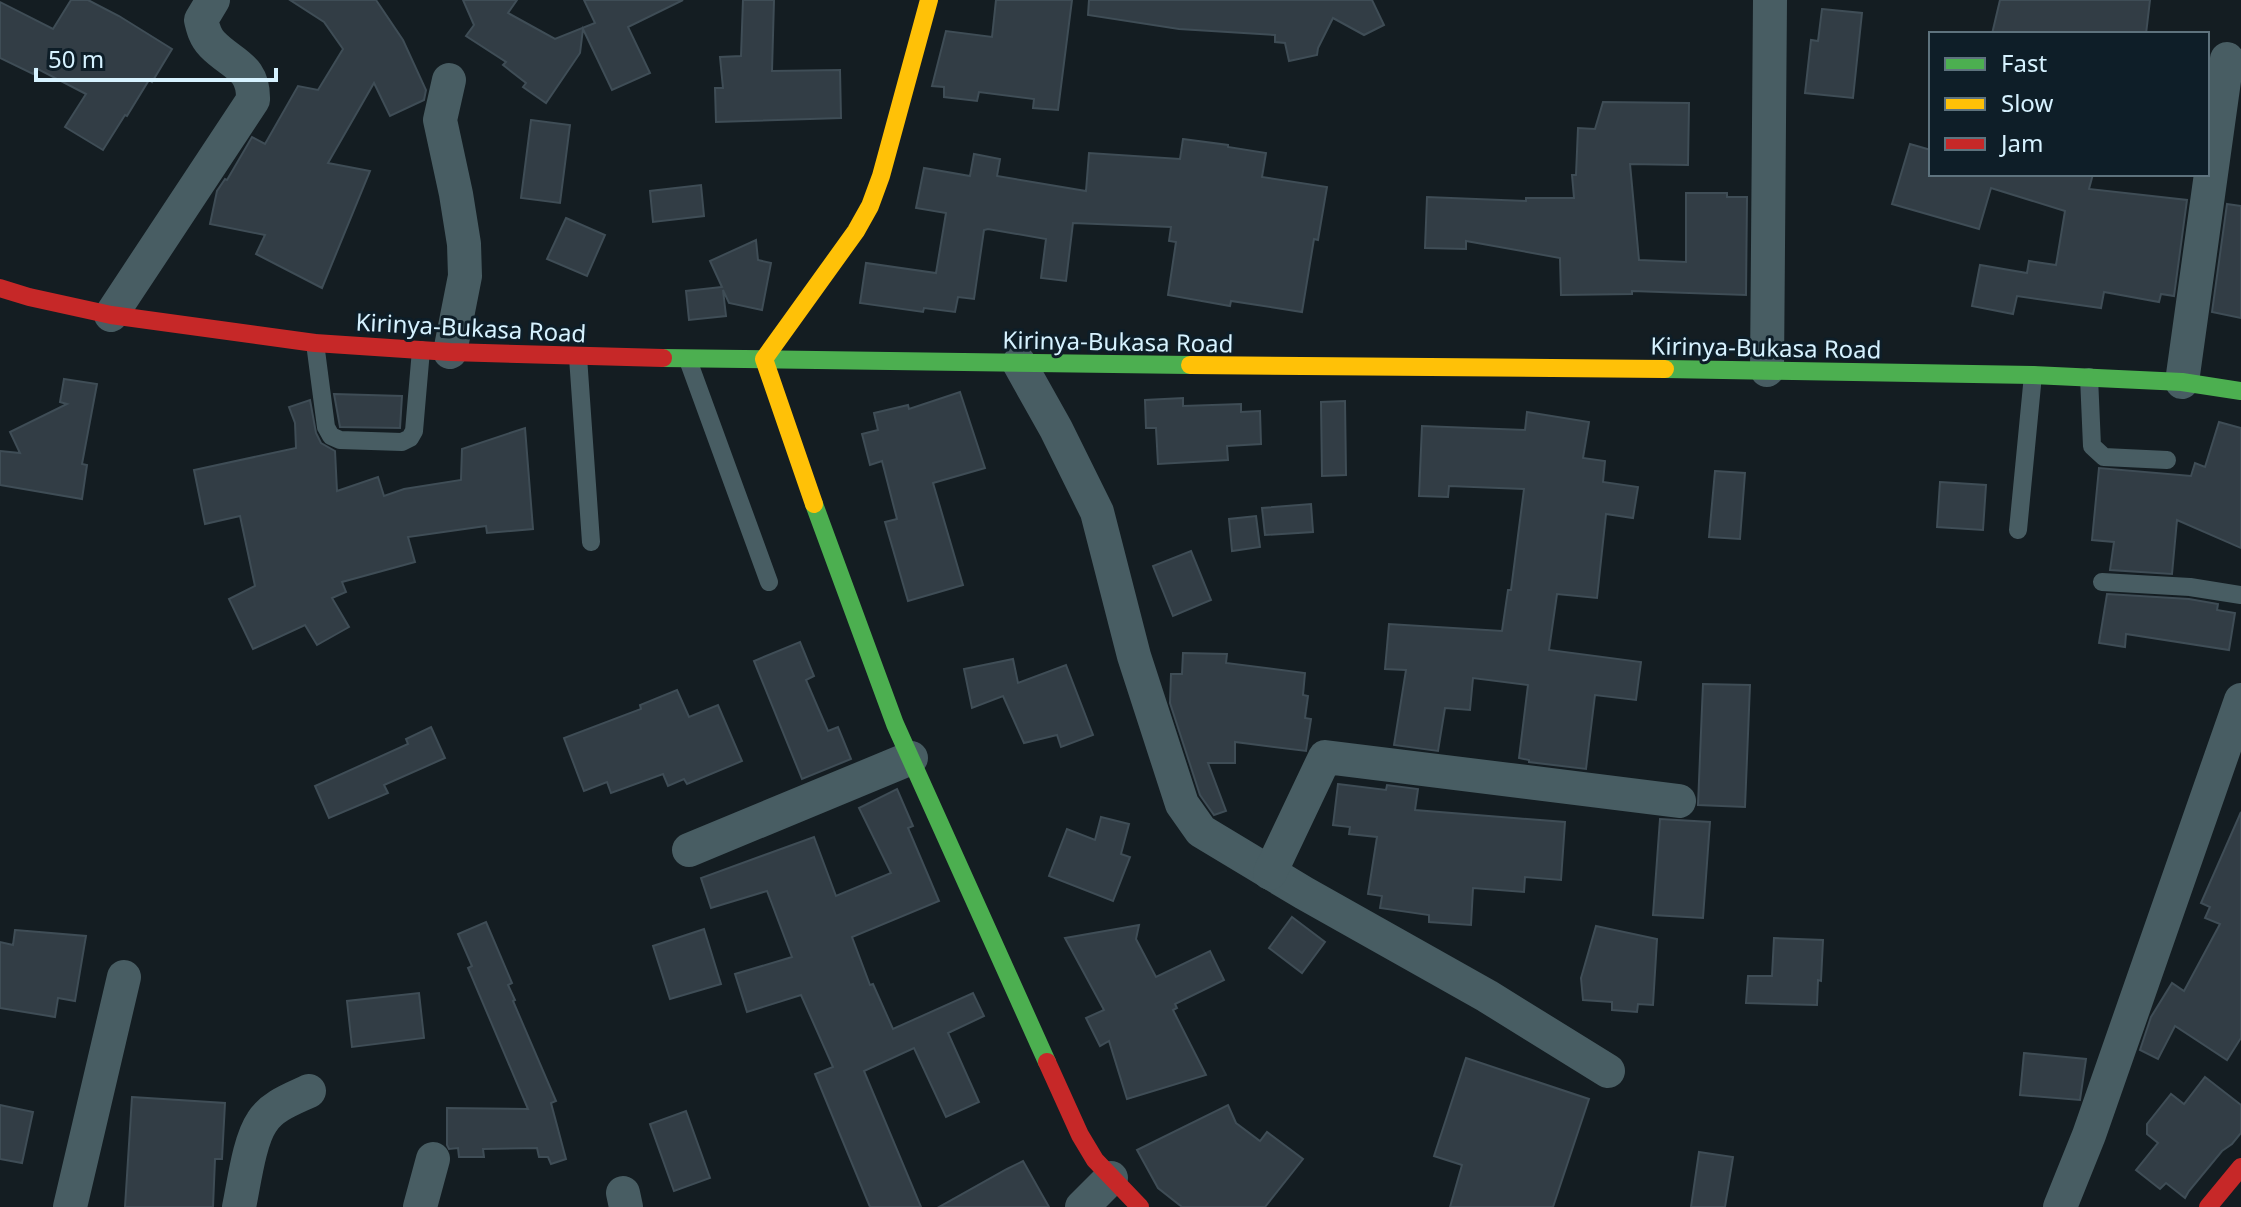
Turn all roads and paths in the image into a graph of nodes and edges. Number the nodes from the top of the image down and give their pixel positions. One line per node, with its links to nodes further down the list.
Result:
1 (213, 0): 8 (street)
2 (929, 0): 13 (street)
3 (1770, 0): 15 (street)
4 (2227, 59): 6 (street)
5 (449, 80): 10 (street)
6 (2230, 117): 18 (street)
7 (0, 288): 8 (street, Kirinya-Bukasa Road)
8 (111, 315): 9 (street, Kirinya-Bukasa Road)
9 (315, 343): 10 (street, Kirinya-Bukasa Road); 10 (lane)
10 (435, 351): 11 (street, Kirinya-Bukasa Road)
11 (578, 357): 12 (street, Kirinya-Bukasa Road); 22 (lane)
12 (687, 357): 13 (street, Kirinya-Bukasa Road); 23 (lane)
13 (764, 359): 14 (street, Kirinya-Bukasa Road); 28 (street)
14 (1019, 363): 15 (street, Kirinya-Bukasa Road); 31 (street)
15 (1767, 370): 16 (street, Kirinya-Bukasa Road)
16 (2033, 375): 17 (street, Kirinya-Bukasa Road); 21 (lane)
17 (2089, 377): 18 (street, Kirinya-Bukasa Road); 20 (lane)
18 (2182, 382): 19 (street, Kirinya-Bukasa Road)
19 (2241, 391)
20 (2167, 460)
21 (2018, 530)
22 (591, 542)
23 (769, 582)
24 (2102, 582): 25 (lane)
25 (2241, 595)
26 (2241, 700): 43 (street)
27 (2241, 733): 44 (street)
28 (911, 758): 30 (street); 37 (street)
29 (1679, 801): 31 (street)
30 (689, 850)
31 (1270, 873): 33 (street)
32 (124, 977): 38 (street)
33 (1608, 1071)
34 (309, 1091): 39 (street)
35 (433, 1159): 40 (street)
36 (2241, 1167): 45 (street)
37 (1111, 1178): 41 (street); 42 (street)
38 (70, 1207)
39 (239, 1207)
40 (420, 1207)
41 (1082, 1207)
42 (1140, 1207)
43 (2060, 1207)
44 (2082, 1207)
45 (2208, 1207)

